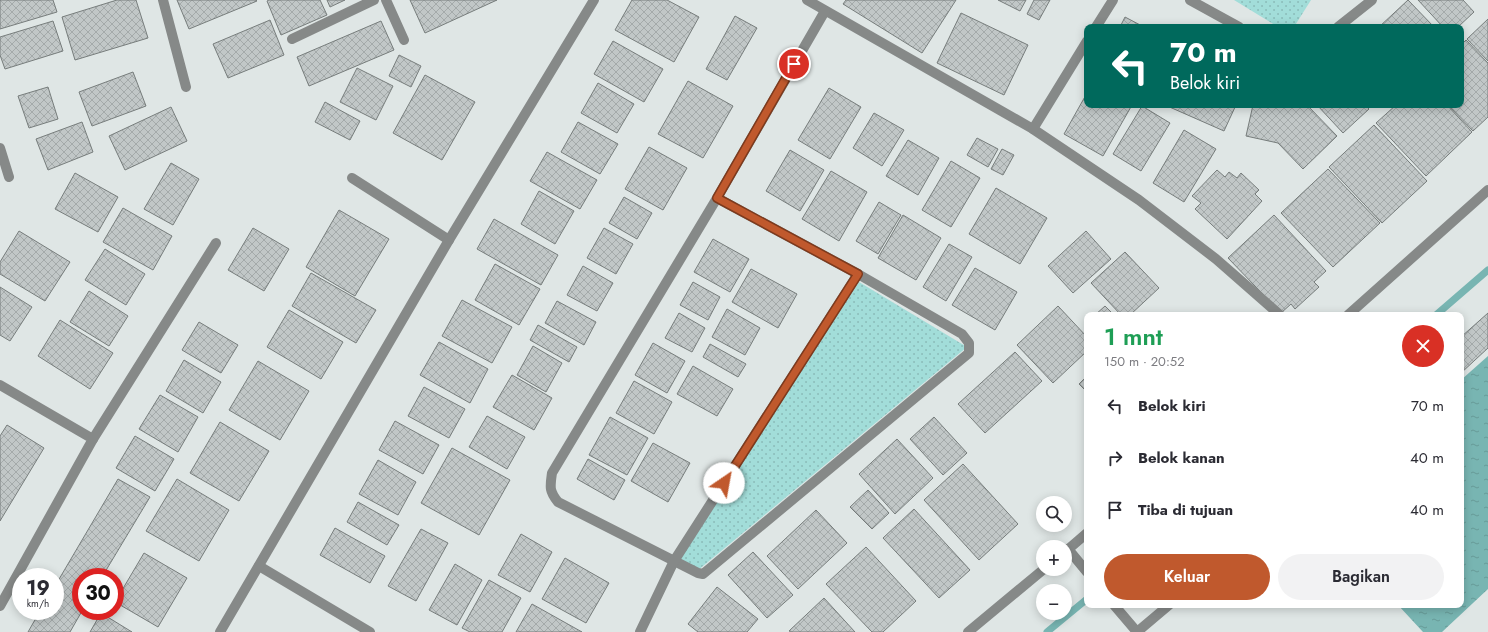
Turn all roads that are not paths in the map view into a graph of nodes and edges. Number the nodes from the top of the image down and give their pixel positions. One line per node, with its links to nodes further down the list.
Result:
1 (163, 0): 16 (street)
2 (374, 0): 13 (street)
3 (386, 0): 14 (street)
4 (594, 0): 23 (street)
5 (807, 0): 9 (street)
6 (1113, 0): 10 (street)
7 (1190, 0): 11 (street)
8 (1372, 0): 12 (street)
9 (825, 11): 17 (street); 22 (street)
10 (1098, 24)
11 (1234, 24)
12 (1342, 24)
13 (292, 39)
14 (404, 40)
15 (1084, 46): 17 (street)
16 (186, 87)
17 (1033, 129): 26 (street)
18 (0, 148): 19 (street)
19 (9, 177)
20 (352, 178): 23 (street)
21 (1488, 190): 27 (street)
22 (717, 198): 25 (street); 33 (street)
23 (449, 240): 34 (street)
24 (216, 244): 29 (street)
25 (858, 274): 33 (street); 33 (street)
26 (1277, 312)
27 (1351, 312)
28 (0, 385): 29 (street)
29 (93, 439): 37 (street)
30 (1084, 535): 31 (street)
31 (1072, 545)
32 (1072, 556): 35 (street)
33 (674, 561): 42 (street)
34 (259, 566): 40 (street); 41 (street)
35 (1084, 569)
36 (1036, 576): 43 (street)
37 (0, 606)
38 (1116, 608): 44 (street)
39 (1165, 608): 44 (street)
40 (220, 632)
41 (370, 632)
42 (640, 632)
43 (968, 632)
44 (1137, 632)

